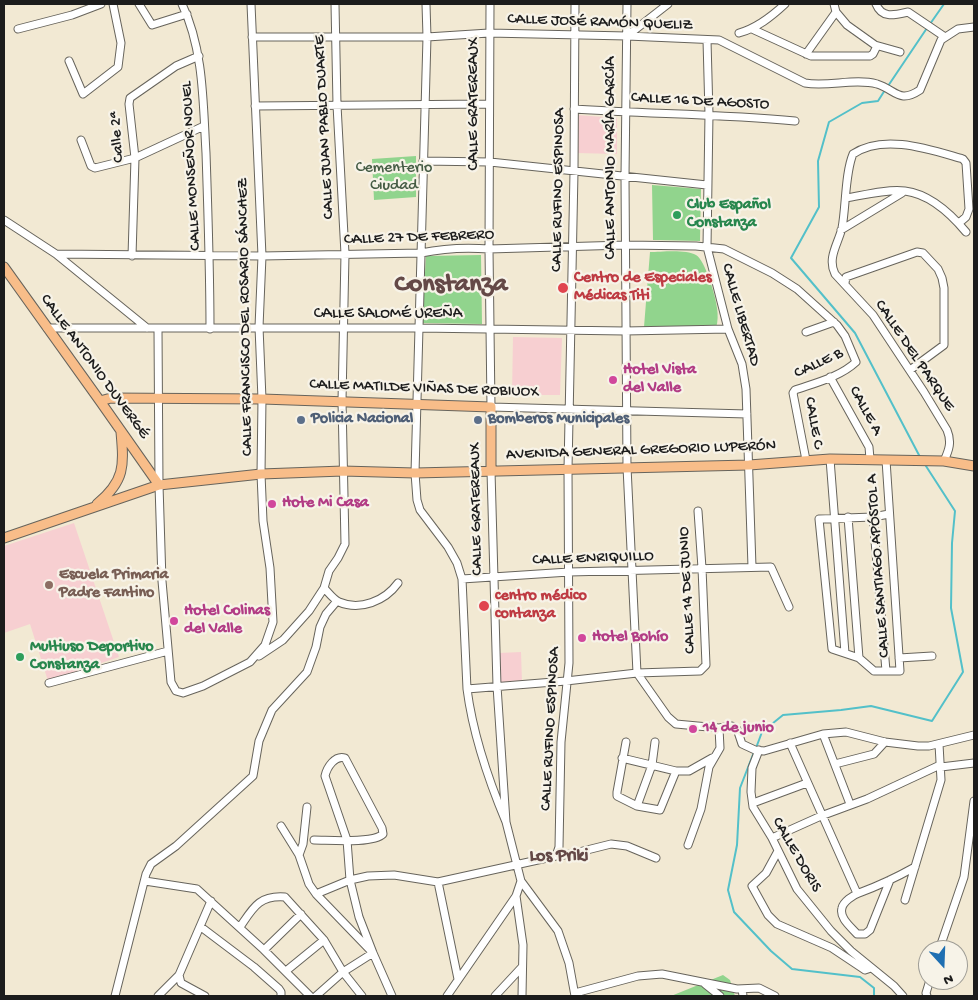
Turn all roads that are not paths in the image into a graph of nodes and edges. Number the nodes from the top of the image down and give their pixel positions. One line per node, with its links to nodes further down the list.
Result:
1 (101, 4): 18 (street)
2 (112, 4): 33 (street)
3 (139, 4): 16 (street)
4 (182, 4): 16 (street, CALLE MONSEÑOR NOUEL)
5 (251, 4): 24 (street, CALLE FRANCISCO DEL ROSARIO SÁNCHEZ)
6 (334, 4): 25 (street, CALLE JUAN PABLO DUARTE)
7 (426, 4): 26 (street)
8 (490, 4): 20 (street, CALLE GRATEREAUX)
9 (575, 4): 22 (street, CALLE RUFINO ESPINOSA)
10 (626, 4): 23 (street, CALLE ANTONIO MARÍA GARCÍA)
11 (668, 4): 23 (street)
12 (785, 4): 19 (street)
13 (834, 4): 15 (street)
14 (876, 4): 27 (street)
15 (836, 12): 29 (street); 31 (street)
16 (187, 14): 32 (street, CALLE MONSEÑOR NOUEL)
17 (974, 27): 27 (street)
18 (18, 28)
19 (752, 29): 21 (street); 31 (street)
20 (489, 33): 22 (street, CALLE JOSÉ RAMÓN QUELIZ); 26 (street, CALLE JOSÉ RAMÓN QUELIZ); 35 (street, CALLE GRATEREAUX)
21 (739, 33)
22 (575, 35): 23 (street, CALLE JOSÉ RAMÓN QUELIZ); 38 (street, CALLE RUFINO ESPINOSA)
23 (626, 36): 28 (street, CALLE JOSÉ RAMÓN QUELIZ); 39 (street, CALLE ANTONIO MARÍA GARCÍA)
24 (252, 37): 25 (street, CALLE JOSÉ RAMÓN QUELIZ); 37 (street, CALLE FRANCISCO DEL ROSARIO SÁNCHEZ)
25 (334, 37): 26 (street, CALLE JOSÉ RAMÓN QUELIZ); 36 (street, CALLE JUAN PABLO DUARTE)
26 (426, 37): 34 (street)
27 (945, 37): 28 (street, CALLE JOSÉ RAMÓN QUELIZ)
28 (707, 40): 40 (street, CALLE LIBERTAD)
29 (877, 46): 30 (street); 31 (street)
30 (900, 52)
31 (806, 54)
32 (199, 56): 42 (street, CALLE MONSEÑOR NOUEL); 44 (street, Calle 2ª)
33 (69, 61)
34 (424, 104): 35 (street); 36 (street); 45 (street)
35 (490, 104): 46 (street, CALLE GRATEREAUX)
36 (337, 105): 37 (street); 62 (street, CALLE JUAN PABLO DUARTE)
37 (255, 106): 65 (street, CALLE FRANCISCO DEL ROSARIO SÁNCHEZ)
38 (574, 109): 39 (street, CALLE 16 DE AGOSTO); 47 (street, CALLE RUFINO ESPINOSA)
39 (625, 113): 40 (street, CALLE 16 DE AGOSTO); 48 (street, CALLE ANTONIO MARÍA GARCÍA)
40 (709, 114): 41 (street, CALLE 16 DE AGOSTO); 49 (street, CALLE LIBERTAD)
41 (795, 121)
42 (204, 126): 44 (street); 63 (street, CALLE MONSEÑOR NOUEL)
43 (81, 140): 44 (street)
44 (135, 158): 64 (street, Calle 2ª)
45 (423, 161): 46 (street); 60 (street)
46 (490, 162): 47 (street); 59 (street, CALLE GRATEREAUX)
47 (574, 172): 48 (street); 58 (street, CALLE RUFINO ESPINOSA)
48 (625, 177): 49 (street); 56 (street, CALLE ANTONIO MARÍA GARCÍA)
49 (708, 185): 57 (street, CALLE LIBERTAD)
50 (905, 191): 51 (street); 53 (street); 54 (street)
51 (846, 198): 53 (street, CALLE DEL PARQUE); 54 (street, CALLE DEL PARQUE)
52 (4, 220): 61 (street)
53 (959, 223): 55 (street)
54 (841, 230): 67 (street, CALLE DEL PARQUE)
55 (966, 232)
56 (625, 245): 57 (street, CALLE 27 DE FEBRERO); 58 (street, CALLE 27 DE FEBRERO); 79 (street, CALLE ANTONIO MARÍA GARCÍA)
57 (706, 246): 68 (street, CALLE 27 DE FEBRERO); 77 (street, CALLE LIBERTAD)
58 (573, 247): 59 (street, CALLE 27 DE FEBRERO); 78 (street, CALLE RUFINO ESPINOSA)
59 (488, 249): 60 (street, CALLE 27 DE FEBRERO); 76 (street, CALLE GRATEREAUX)
60 (421, 253): 62 (street, CALLE 27 DE FEBRERO); 73 (street)
61 (56, 254): 64 (street, CALLE 27 DE FEBRERO); 71 (street)
62 (345, 254): 65 (street, CALLE 27 DE FEBRERO); 72 (street, CALLE JUAN PABLO DUARTE)
63 (210, 255): 64 (street, CALLE 27 DE FEBRERO); 65 (street, CALLE 27 DE FEBRERO); 75 (street, CALLE MONSEÑOR NOUEL)
64 (132, 256)
65 (262, 256): 69 (street, CALLE FRANCISCO DEL ROSARIO SÁNCHEZ)
66 (4, 267): 70 (main road, CALLE ANTONIO DUVERGÉ)
67 (845, 284): 82 (street, CALLE DEL PARQUE); 82 (street)
68 (834, 322): 80 (street); 81 (street, CALLE 27 DE FEBRERO)
69 (259, 327): 72 (street, CALLE SALOMÉ UREÑA); 75 (street, CALLE SALOMÉ UREÑA); 85 (street, CALLE FRANCISCO DEL ROSARIO SÁNCHEZ)
70 (47, 328): 71 (street, CALLE SALOMÉ UREÑA); 87 (main road, CALLE ANTONIO DUVERGÉ)
71 (148, 328): 74 (street, CALLE SALOMÉ UREÑA)
72 (342, 328): 73 (street, CALLE SALOMÉ UREÑA); 88 (street, CALLE JUAN PABLO DUARTE)
73 (419, 328): 76 (street, CALLE SALOMÉ UREÑA); 89 (street)
74 (158, 329): 75 (street, CALLE SALOMÉ UREÑA); 86 (street)
75 (210, 329)
76 (490, 329): 78 (street, CALLE SALOMÉ UREÑA); 90 (street, CALLE GRATEREAUX)
77 (728, 329): 79 (street, CALLE SALOMÉ UREÑA); 93 (street, CALLE LIBERTAD)
78 (570, 331): 79 (street, CALLE SALOMÉ UREÑA); 91 (street, CALLE RUFINO ESPINOSA)
79 (625, 331): 92 (street, CALLE ANTONIO MARÍA GARCÍA)
80 (806, 332)
81 (856, 362): 83 (street, CALLE B)
82 (910, 370): 99 (street, CALLE DEL PARQUE)
83 (830, 377): 84 (street, CALLE B); 97 (street, CALLE A)
84 (794, 390): 96 (street, CALLE C)
85 (262, 399): 86 (main road, CALLE MATILDE VIÑAS DE ROBIUOX); 88 (main road, CALLE MATILDE VIÑAS DE ROBIUOX); 107 (street, CALLE FRANCISCO DEL ROSARIO SÁNCHEZ)
86 (158, 400): 87 (main road, CALLE MATILDE VIÑAS DE ROBIUOX); 108 (street)
87 (100, 401): 94 (main road, CALLE ANTONIO DUVERGÉ)
88 (342, 401): 89 (main road, CALLE MATILDE VIÑAS DE ROBIUOX); 104 (street, CALLE JUAN PABLO DUARTE)
89 (418, 404): 90 (main road, CALLE MATILDE VIÑAS DE ROBIUOX); 106 (street)
90 (491, 407): 91 (street, CALLE MATILDE VIÑAS DE ROBIUOX); 105 (main road, CALLE GRATEREAUX)
91 (568, 409): 92 (street, CALLE MATILDE VIÑAS DE ROBIUOX); 103 (street, CALLE RUFINO ESPINOSA)
92 (627, 410): 93 (street, CALLE MATILDE VIÑAS DE ROBIUOX); 102 (street, CALLE ANTONIO MARÍA GARCÍA)
93 (747, 414): 100 (street, CALLE LIBERTAD)
94 (121, 430): 108 (main road, CALLE ANTONIO DUVERGÉ); 109 (main road)
95 (830, 459): 96 (main road, AVENIDA GENERAL GREGORIO LUPERÓN); 97 (main road, AVENIDA GENERAL GREGORIO LUPERÓN); 113 (street)
96 (806, 460): 100 (main road, AVENIDA GENERAL GREGORIO LUPERÓN)
97 (870, 460): 98 (main road, AVENIDA GENERAL GREGORIO LUPERÓN)
98 (886, 460): 99 (main road, AVENIDA GENERAL GREGORIO LUPERÓN); 111 (street, CALLE SANTIAGO APÓSTOL A)
99 (944, 462): 101 (main road, AVENIDA GENERAL GREGORIO LUPERÓN)
100 (749, 464): 102 (main road, AVENIDA GENERAL GREGORIO LUPERÓN); 116 (street, CALLE LIBERTAD)
101 (974, 466)
102 (627, 467): 103 (main road, AVENIDA GENERAL GREGORIO LUPERÓN); 118 (street, CALLE ANTONIO MARÍA GARCÍA)
103 (568, 469): 105 (main road, AVENIDA GENERAL GREGORIO LUPERÓN); 119 (street, CALLE RUFINO ESPINOSA)
104 (343, 471): 106 (main road, AVENIDA GENERAL GREGORIO LUPERÓN); 107 (main road, AVENIDA GENERAL GREGORIO LUPERÓN); 123 (street, CALLE JUAN PABLO DUARTE)
105 (491, 471): 106 (main road, AVENIDA GENERAL GREGORIO LUPERÓN); 120 (street, CALLE GRATEREAUX)
106 (415, 473): 121 (street)
107 (261, 474): 108 (main road, AVENIDA GENERAL GREGORIO LUPERÓN); 131 (street, CALLE FRANCISCO DEL ROSARIO SÁNCHEZ)
108 (159, 486): 109 (main road, AVENIDA GENERAL GREGORIO LUPERÓN); 126 (street)
109 (90, 509): 115 (main road, AVENIDA GENERAL GREGORIO LUPERÓN)
110 (698, 511): 117 (street, CALLE 14 DE JUNIO)
111 (889, 514): 112 (street); 130 (street, CALLE SANTIAGO APÓSTOL A)
112 (873, 517): 114 (street); 132 (street)
113 (834, 518): 114 (street); 127 (street); 127 (street)
114 (848, 518): 129 (street)
115 (4, 538)
116 (752, 567): 117 (street, CALLE ENRIQUILLO); 125 (street, CALLE ENRIQUILLO)
117 (702, 568): 118 (street, CALLE ENRIQUILLO); 133 (street, CALLE 14 DE JUNIO)
118 (633, 571): 119 (street, CALLE ENRIQUILLO); 133 (street, CALLE ANTONIO MARÍA GARCÍA)
119 (569, 572): 120 (street, CALLE ENRIQUILLO); 134 (street, CALLE RUFINO ESPINOSA)
120 (494, 577): 121 (street, CALLE ENRIQUILLO); 136 (street, CALLE GRATEREAUX)
121 (462, 579): 137 (street)
122 (398, 583): 124 (street)
123 (324, 588): 124 (street); 131 (street, CALLE JUAN PABLO DUARTE)
124 (337, 601): 175 (street)
125 (789, 607)
126 (168, 651): 131 (street, CALLE JUAN PABLO DUARTE); 135 (street)
127 (845, 653): 129 (street)
128 (932, 656): 130 (street)
129 (859, 658): 132 (street)
130 (899, 658): 132 (street, CALLE SANTIAGO APÓSTOL A)
131 (250, 662)
132 (886, 671)
133 (637, 673): 134 (street, CALLE 14 DE JUNIO); 138 (street)
134 (566, 681): 136 (street, CALLE 14 DE JUNIO); 169 (street, CALLE RUFINO ESPINOSA)
135 (49, 683)
136 (497, 686): 137 (street, CALLE 14 DE JUNIO); 161 (street, CALLE GRATEREAUX)
137 (467, 689): 161 (street)
138 (719, 728): 146 (street); 147 (street)
139 (823, 734): 143 (street); 144 (street); 150 (street)
140 (974, 735): 145 (street)
141 (626, 742): 148 (street)
142 (655, 742): 151 (street)
143 (885, 742): 145 (street); 150 (street)
144 (790, 743): 146 (street); 154 (street)
145 (939, 744): 152 (street)
146 (759, 750): 156 (street, CALLE DORIS)
147 (717, 754): 153 (street); 166 (street)
148 (622, 758): 151 (street); 158 (street)
149 (974, 763): 152 (street)
150 (835, 764): 157 (street)
151 (652, 765): 153 (street); 158 (street)
152 (940, 766): 157 (street); 172 (street)
153 (676, 771): 158 (street)
154 (808, 783): 156 (street); 160 (street)
155 (974, 801): 187 (street)
156 (753, 802): 163 (street, CALLE DORIS)
157 (850, 804): 160 (street)
158 (638, 806)
159 (307, 807): 168 (street)
160 (821, 816): 163 (street); 178 (street)
161 (506, 822): 171 (street, CALLE GRATEREAUX)
162 (281, 826): 168 (street)
163 (772, 838): 167 (street, CALLE DORIS)
164 (314, 840): 165 (street)
165 (347, 840): 165 (street); 173 (street)
166 (688, 845)
167 (778, 851): 191 (street, CALLE DORIS); 191 (street)
168 (299, 855): 179 (street)
169 (556, 856): 170 (street); 171 (street)
170 (656, 858)
171 (517, 865): 176 (street, CALLE GRATEREAUX); 177 (street)
172 (916, 867): 174 (street); 181 (street)
173 (350, 880): 177 (street); 179 (street); 189 (street)
174 (890, 880): 178 (street); 178 (street)
175 (145, 881): 182 (street); 200 (street)
176 (521, 881): 180 (street); 198 (street, CALLE GRATEREAUX)
177 (438, 882): 195 (street)
178 (858, 893)
179 (316, 894): 189 (street)
180 (516, 896): 190 (street); 195 (street)
181 (904, 900)
182 (211, 901): 184 (street); 185 (street)
183 (301, 914): 185 (street); 186 (street); 188 (street)
184 (200, 927): 194 (street); 203 (street)
185 (240, 927): 188 (street)
186 (324, 940): 192 (street); 193 (street)
187 (942, 940)
188 (264, 950): 192 (street)
189 (373, 953): 193 (street); 207 (street)
190 (522, 966): 209 (street); 210 (street)
191 (871, 968): 212 (street, CALLE DORIS)
192 (286, 971): 204 (street)
193 (343, 972): 205 (street); 206 (street)
194 (179, 975): 201 (street); 202 (street)
195 (458, 979): 208 (street)
196 (703, 982): 197 (street); 198 (street); 211 (street)
197 (742, 992): 199 (street)
198 (575, 994)
199 (773, 995)
200 (115, 996)
201 (158, 996)
202 (206, 996)
203 (281, 996)
204 (310, 996)
205 (316, 996)
206 (362, 996)
207 (392, 996)
208 (447, 996)
209 (495, 996)
210 (522, 996)
211 (720, 996)
212 (903, 996)

